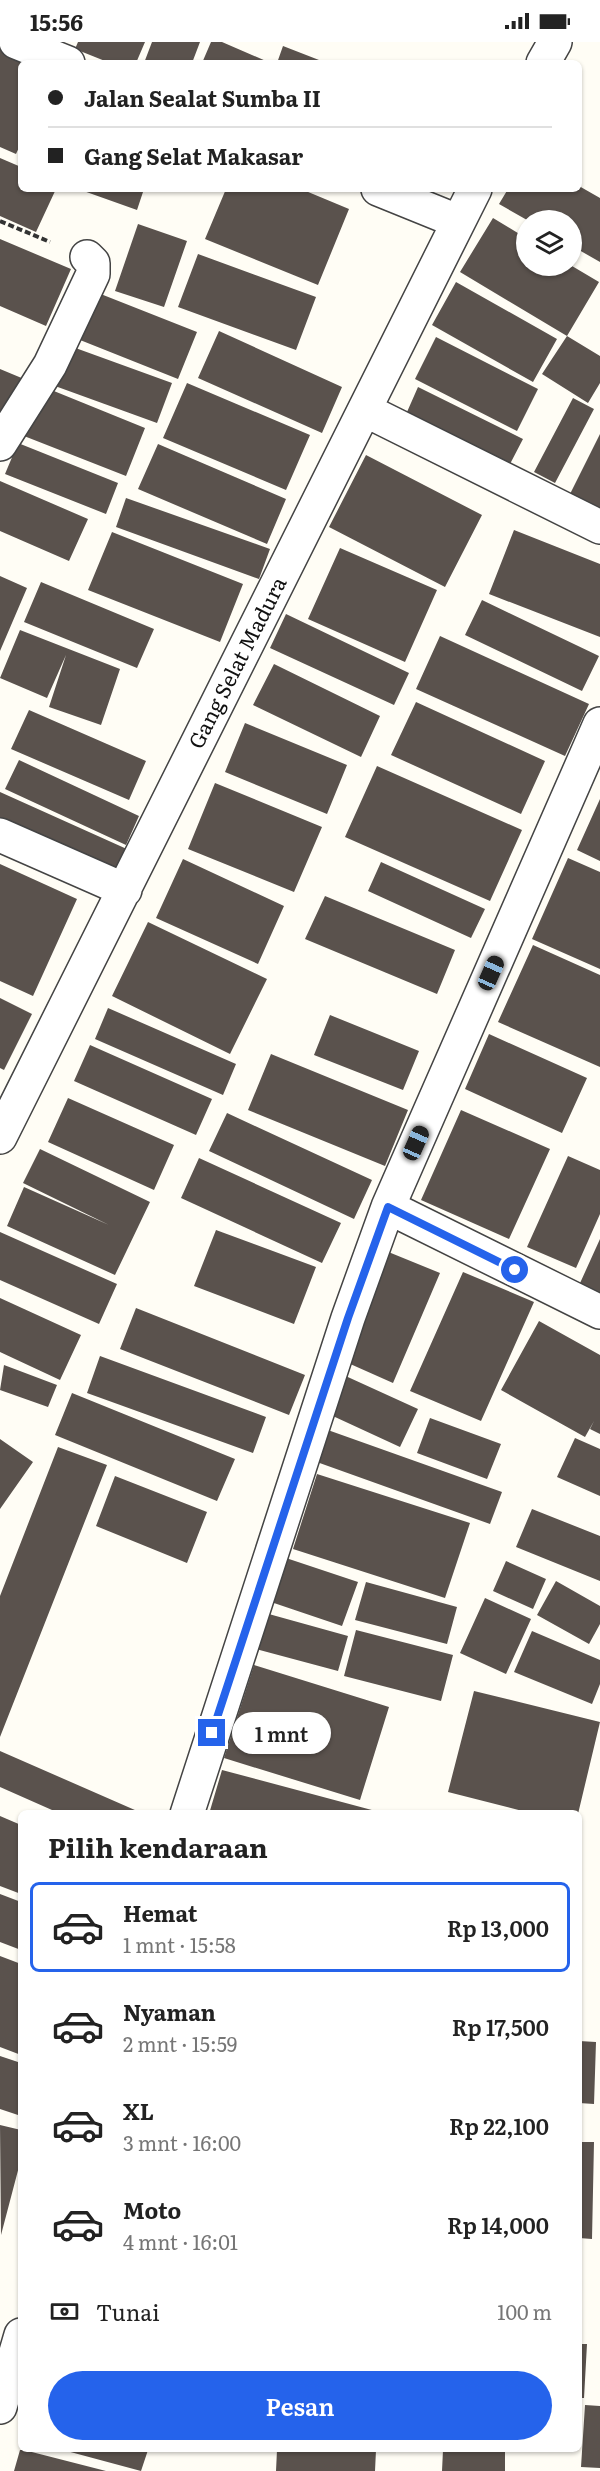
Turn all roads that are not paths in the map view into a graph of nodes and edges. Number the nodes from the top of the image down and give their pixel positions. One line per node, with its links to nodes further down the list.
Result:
1 (16, 42): 3 (street)
2 (555, 42): 4 (street)
3 (61, 60)
4 (545, 60)
5 (385, 192): 7 (street)
6 (473, 192): 7 (street, Gang Selat Madura)
7 (457, 221): 9 (street, Gang Selat Madura)
8 (87, 257): 10 (street)
9 (365, 410): 11 (street); 14 (street, Gang Selat Madura)
10 (0, 444)
11 (600, 526)
12 (600, 724): 17 (street)
13 (0, 835): 14 (street)
14 (125, 890): 15 (street, Gang Selat Madura)
15 (8, 1102): 16 (street, Gang Selat Madura)
16 (0, 1137)
17 (388, 1207): 18 (street); 19 (street)
18 (600, 1312)
19 (188, 1810)
20 (18, 2345): 21 (street)
21 (0, 2407)

